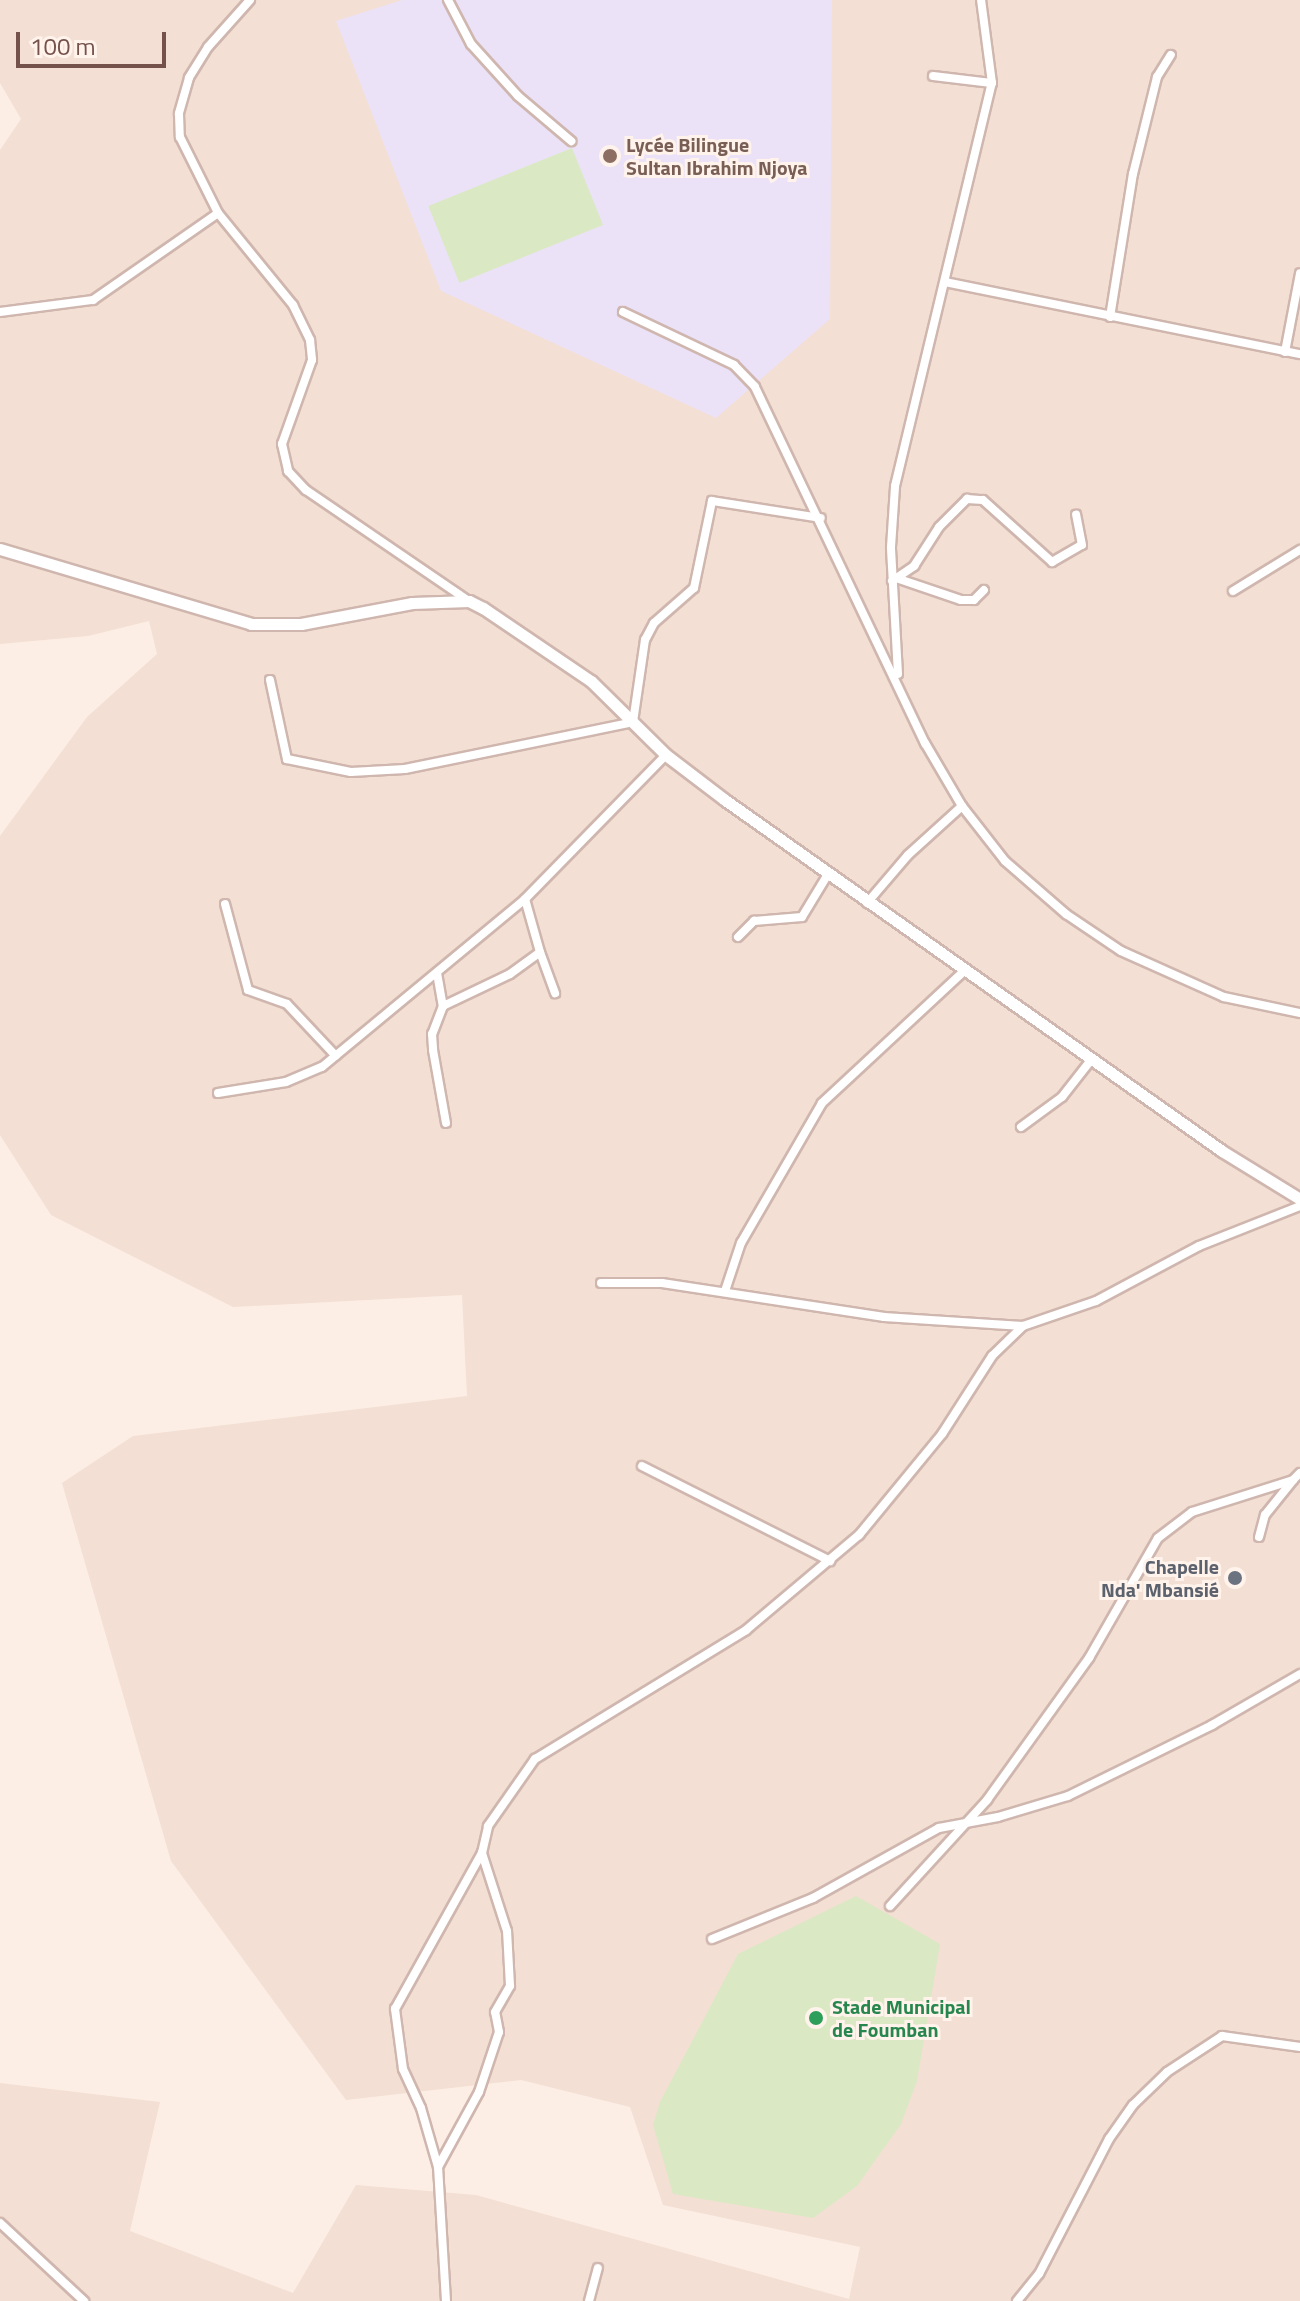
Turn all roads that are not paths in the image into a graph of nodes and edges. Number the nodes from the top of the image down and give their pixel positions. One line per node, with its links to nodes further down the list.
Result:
1 (250, 0): 8 (street)
2 (448, 0): 7 (street)
3 (981, 0): 6 (street)
4 (1171, 55): 13 (street)
5 (933, 76): 6 (street)
6 (992, 83): 10 (street)
7 (571, 141)
8 (218, 213): 11 (street); 23 (street)
9 (1300, 273): 14 (street)
10 (945, 282): 13 (street); 20 (street)
11 (0, 312)
12 (623, 312): 17 (street)
13 (1110, 317): 14 (street)
14 (1285, 352): 15 (street)
15 (1300, 354)
16 (1076, 515): 20 (street)
17 (821, 518): 25 (street); 26 (street)
18 (0, 549): 23 (street)
19 (1300, 550): 22 (street)
20 (896, 580): 21 (street); 25 (street)
21 (984, 590)
22 (1233, 591)
23 (469, 601): 26 (street)
24 (270, 680): 26 (street)
25 (898, 681): 28 (street)
26 (633, 722): 27 (street)
27 (666, 755): 29 (street); 30 (street)
28 (962, 806): 31 (street); 39 (street)
29 (828, 874): 31 (street); 33 (street)
30 (525, 899): 34 (street); 36 (street)
31 (867, 903): 35 (street)
32 (225, 904): 40 (street)
33 (738, 937)
34 (540, 952): 37 (street); 38 (street)
35 (964, 971): 41 (street); 48 (street)
36 (437, 973): 38 (street); 40 (street)
37 (555, 993)
38 (443, 1006): 43 (street)
39 (1300, 1013)
40 (336, 1056): 42 (street)
41 (1091, 1060): 44 (street); 45 (street)
42 (218, 1093)
43 (446, 1123)
44 (1021, 1127)
45 (1300, 1199)
46 (1300, 1206): 49 (street)
47 (601, 1283): 48 (street)
48 (725, 1291): 49 (street)
49 (1023, 1326): 53 (street)
50 (642, 1466): 53 (street)
51 (1297, 1476): 52 (street); 55 (street)
52 (1259, 1537)
53 (830, 1561): 56 (street)
54 (1300, 1674): 55 (street)
55 (971, 1820): 57 (street); 58 (street)
56 (482, 1853): 60 (street); 60 (street)
57 (890, 1906)
58 (712, 1939)
59 (1300, 2047): 66 (street)
60 (438, 2167): 64 (street)
61 (0, 2226): 63 (street)
62 (598, 2268): 65 (street)
63 (84, 2301)
64 (446, 2301)
65 (589, 2301)
66 (1017, 2301)

